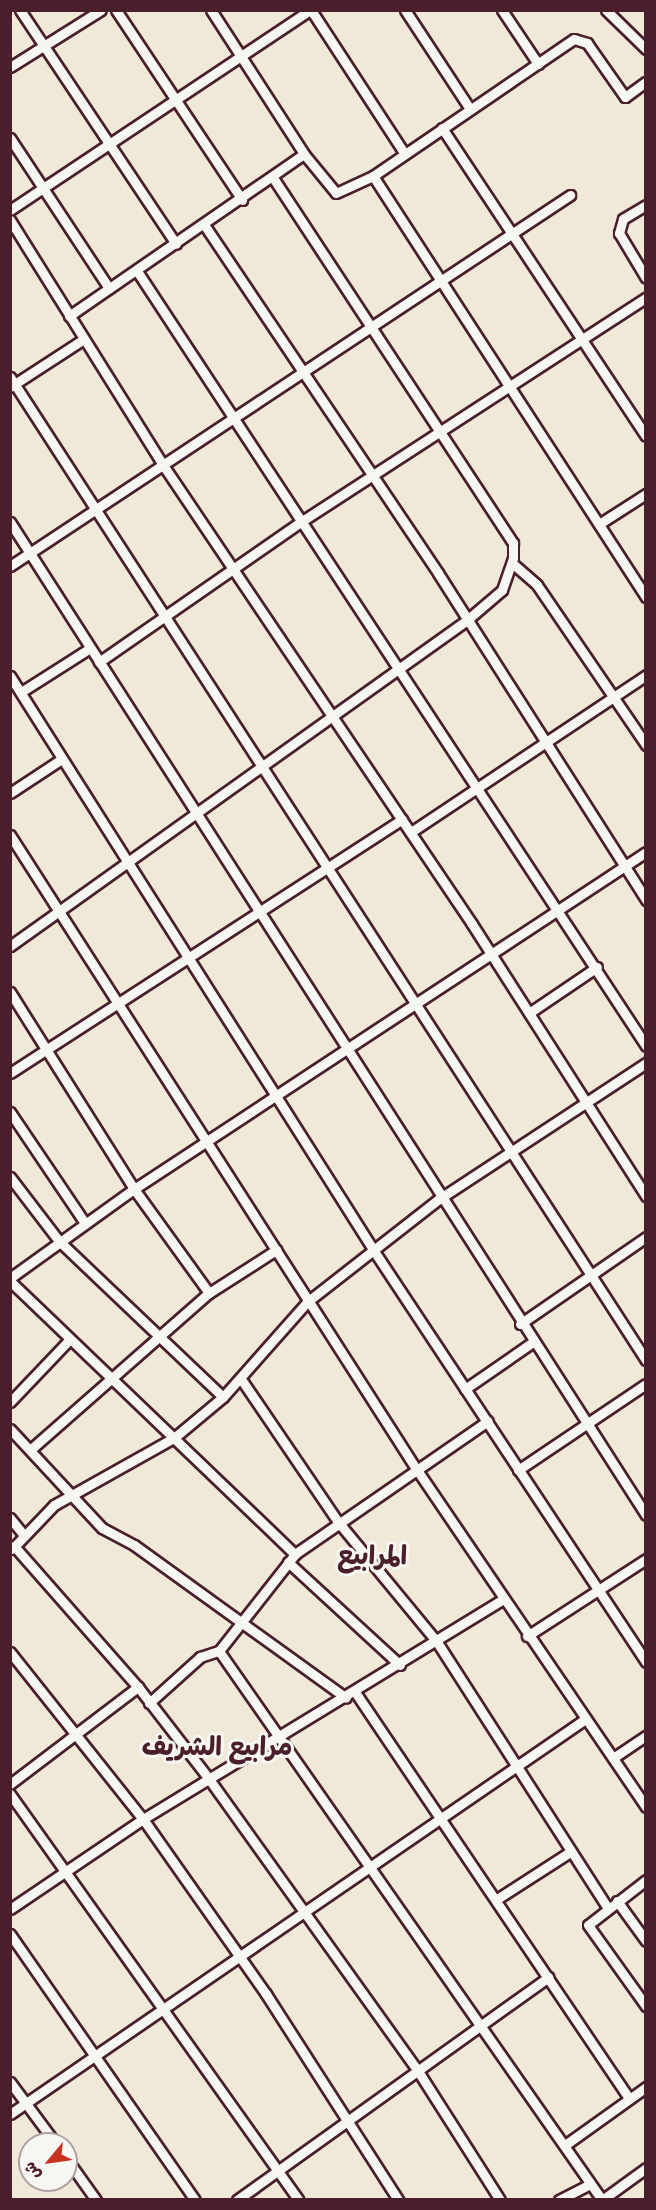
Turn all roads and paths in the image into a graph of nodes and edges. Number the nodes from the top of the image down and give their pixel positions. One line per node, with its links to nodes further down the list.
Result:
1 (20, 10): 9 (street)
2 (100, 10): 9 (street)
3 (116, 10): 15 (street)
4 (211, 10): 11 (street)
5 (310, 10): 11 (street); 21 (street)
6 (405, 10): 16 (street)
7 (502, 10): 12 (street)
8 (606, 10): 10 (street)
9 (43, 44): 13 (street); 19 (street)
10 (645, 50)
11 (242, 57): 15 (street); 20 (street)
12 (538, 64): 14 (street); 16 (street)
13 (10, 67)
14 (645, 82)
15 (177, 100): 19 (street); 26 (street)
16 (470, 109): 17 (street)
17 (442, 128): 21 (street); 31 (street)
18 (10, 138): 24 (street)
19 (109, 145): 24 (street); 32 (street)
20 (304, 154): 22 (street); 23 (street)
21 (405, 154): 22 (street)
22 (373, 176): 35 (street)
23 (274, 179): 26 (street); 39 (street)
24 (44, 189): 28 (street); 36 (street)
25 (570, 195): 31 (street)
26 (242, 200): 30 (street)
27 (645, 205): 34 (street)
28 (10, 210)
29 (10, 220): 38 (street)
30 (205, 226): 32 (street); 42 (street)
31 (513, 232): 35 (street); 40 (street)
32 (176, 244): 33 (street)
33 (137, 270): 36 (street); 45 (street)
34 (645, 279)
35 (443, 282): 39 (street); 44 (street)
36 (109, 288): 38 (street)
37 (645, 298): 40 (street)
38 (69, 316): 41 (street)
39 (373, 328): 42 (street); 46 (street)
40 (583, 338): 44 (street); 47 (street)
41 (84, 339): 43 (street); 48 (street)
42 (302, 373): 45 (street); 49 (street)
43 (12, 382): 51 (street)
44 (507, 387): 46 (street); 54 (street)
45 (234, 417): 48 (street); 52 (street)
46 (439, 430): 49 (street); 56 (street)
47 (645, 436)
48 (161, 462): 51 (street); 58 (street)
49 (374, 476): 52 (street); 61 (street)
50 (645, 494): 54 (street)
51 (95, 506): 55 (street); 60 (street)
52 (303, 520): 58 (street); 64 (street)
53 (10, 522): 55 (street)
54 (599, 524): 59 (street)
55 (31, 552): 57 (street); 62 (street)
56 (512, 562): 61 (street); 68 (street)
57 (10, 566)
58 (234, 569): 60 (street); 69 (street)
59 (645, 597)
60 (166, 616): 63 (street); 73 (street)
61 (467, 620): 64 (street); 70 (street)
62 (90, 648): 63 (street); 67 (street)
63 (99, 662): 76 (street)
64 (399, 666): 69 (street); 74 (street)
65 (645, 675): 68 (street)
66 (10, 676): 67 (street)
67 (21, 692): 72 (street)
68 (614, 697): 70 (street); 71 (street)
69 (333, 715): 73 (street); 77 (street)
70 (546, 743): 74 (street); 83 (street)
71 (645, 745)
72 (60, 760): 75 (street); 81 (street)
73 (263, 766): 76 (street); 82 (street)
74 (480, 788): 78 (street); 85 (street)
75 (10, 793)
76 (194, 816): 81 (street); 86 (street)
77 (402, 819): 78 (street); 82 (street)
78 (411, 832): 89 (street)
79 (10, 835): 87 (street)
80 (645, 852): 83 (street)
81 (125, 861): 87 (street); 90 (street)
82 (330, 865): 86 (street); 93 (street)
83 (623, 866): 84 (street); 85 (street)
84 (645, 900)
85 (557, 907): 89 (street); 91 (street)
86 (260, 910): 90 (street); 96 (street)
87 (57, 914): 88 (street); 94 (street)
88 (10, 946)
89 (490, 953): 93 (street); 95 (street)
90 (186, 959): 94 (street); 101 (street)
91 (597, 967): 95 (street); 97 (street)
92 (10, 992): 98 (street)
93 (416, 1000): 96 (street); 105 (street)
94 (117, 1006): 98 (street); 104 (street)
95 (529, 1012): 102 (street)
96 (347, 1046): 101 (street); 109 (street)
97 (645, 1046)
98 (48, 1051): 100 (street); 107 (street)
99 (645, 1063): 102 (street)
100 (10, 1073)
101 (275, 1096): 104 (street); 114 (street)
102 (585, 1102): 105 (street); 108 (street)
103 (10, 1112): 110 (street)
104 (205, 1144): 107 (street); 113 (street)
105 (513, 1150): 109 (street); 115 (street)
106 (10, 1177): 112 (street)
107 (134, 1189): 110 (street); 117 (street)
108 (645, 1196)
109 (439, 1199): 114 (street); 119 (street)
110 (85, 1223): 112 (street)
111 (645, 1237): 115 (street)
112 (59, 1241): 116 (street); 120 (street)
113 (276, 1250): 117 (street); 118 (street)
114 (374, 1251): 118 (street); 127 (street)
115 (590, 1274): 119 (street); 123 (street)
116 (10, 1279): 121 (street)
117 (209, 1293): 120 (street)
118 (307, 1302): 125 (street); 135 (street)
119 (520, 1324): 122 (street)
120 (163, 1336): 124 (street); 128 (street)
121 (70, 1339): 124 (street); 129 (street)
122 (533, 1342): 127 (street); 131 (street)
123 (645, 1360)
124 (112, 1379): 133 (street); 134 (street)
125 (241, 1379): 128 (street); 140 (street)
126 (645, 1384): 131 (street)
127 (465, 1389): 130 (street)
128 (223, 1397): 133 (street)
129 (10, 1402)
130 (488, 1421): 135 (street); 136 (street)
131 (587, 1423): 136 (street); 138 (street)
132 (10, 1429): 134 (street)
133 (175, 1437): 137 (street); 143 (street)
134 (30, 1450): 137 (street)
135 (415, 1467): 140 (street); 146 (street)
136 (518, 1470): 145 (street)
137 (72, 1496): 141 (street); 147 (street)
138 (645, 1515)
139 (10, 1518): 141 (street)
140 (339, 1523): 143 (street); 149 (street)
141 (23, 1534): 142 (street)
142 (12, 1548): 154 (street)
143 (291, 1558): 147 (street); 153 (street)
144 (645, 1559): 145 (street)
145 (599, 1590): 148 (street); 152 (street)
146 (502, 1600): 148 (street); 149 (street)
147 (238, 1625): 150 (street); 156 (street)
148 (527, 1636): 158 (street)
149 (437, 1642): 153 (street); 163 (street)
150 (219, 1651): 157 (street); 161 (street)
151 (10, 1652): 159 (street)
152 (645, 1662)
153 (400, 1665): 155 (street)
154 (138, 1687): 157 (street); 159 (street)
155 (355, 1692): 156 (street); 169 (street)
156 (346, 1698): 161 (street)
157 (149, 1703): 164 (street)
158 (584, 1720): 162 (street); 163 (street)
159 (76, 1735): 165 (street); 168 (street)
160 (645, 1736): 162 (street)
161 (280, 1737): 164 (street); 171 (street)
162 (613, 1758): 167 (street)
163 (517, 1768): 169 (street); 170 (street)
164 (209, 1779): 168 (street); 178 (street)
165 (10, 1784)
166 (10, 1794): 172 (street)
167 (645, 1807)
168 (143, 1819): 172 (street); 181 (street)
169 (444, 1820): 171 (street); 174 (street)
170 (570, 1852): 174 (street); 176 (street)
171 (374, 1868): 178 (street); 185 (street)
172 (67, 1870): 177 (street); 184 (street)
173 (645, 1880): 175 (street)
174 (497, 1899): 182 (street)
175 (617, 1901): 176 (street); 180 (street)
176 (608, 1907): 183 (street)
177 (10, 1909)
178 (306, 1910): 181 (street); 187 (street)
179 (10, 1935): 186 (street)
180 (645, 1941)
181 (238, 1958): 184 (street); 193 (street)
182 (548, 1977): 185 (street); 190 (street)
183 (645, 2006)
184 (164, 2010): 186 (street); 197 (street)
185 (480, 2027): 187 (street); 195 (street)
186 (92, 2057): 191 (street); 201 (street)
187 (416, 2068): 193 (street); 205 (street)
188 (10, 2082): 191 (street)
189 (645, 2086): 190 (street)
190 (629, 2098): 195 (street)
191 (26, 2103): 192 (street); 194 (street)
192 (10, 2114)
193 (345, 2122): 197 (street); 204 (street)
194 (47, 2132)
195 (565, 2145): 199 (street)
196 (645, 2168): 199 (street)
197 (278, 2172): 202 (street); 203 (street)
198 (78, 2174): 200 (street)
199 (590, 2184): 206 (street)
200 (96, 2199)
201 (195, 2199)
202 (237, 2199)
203 (298, 2199)
204 (398, 2199)
205 (500, 2199)
206 (559, 2199)

